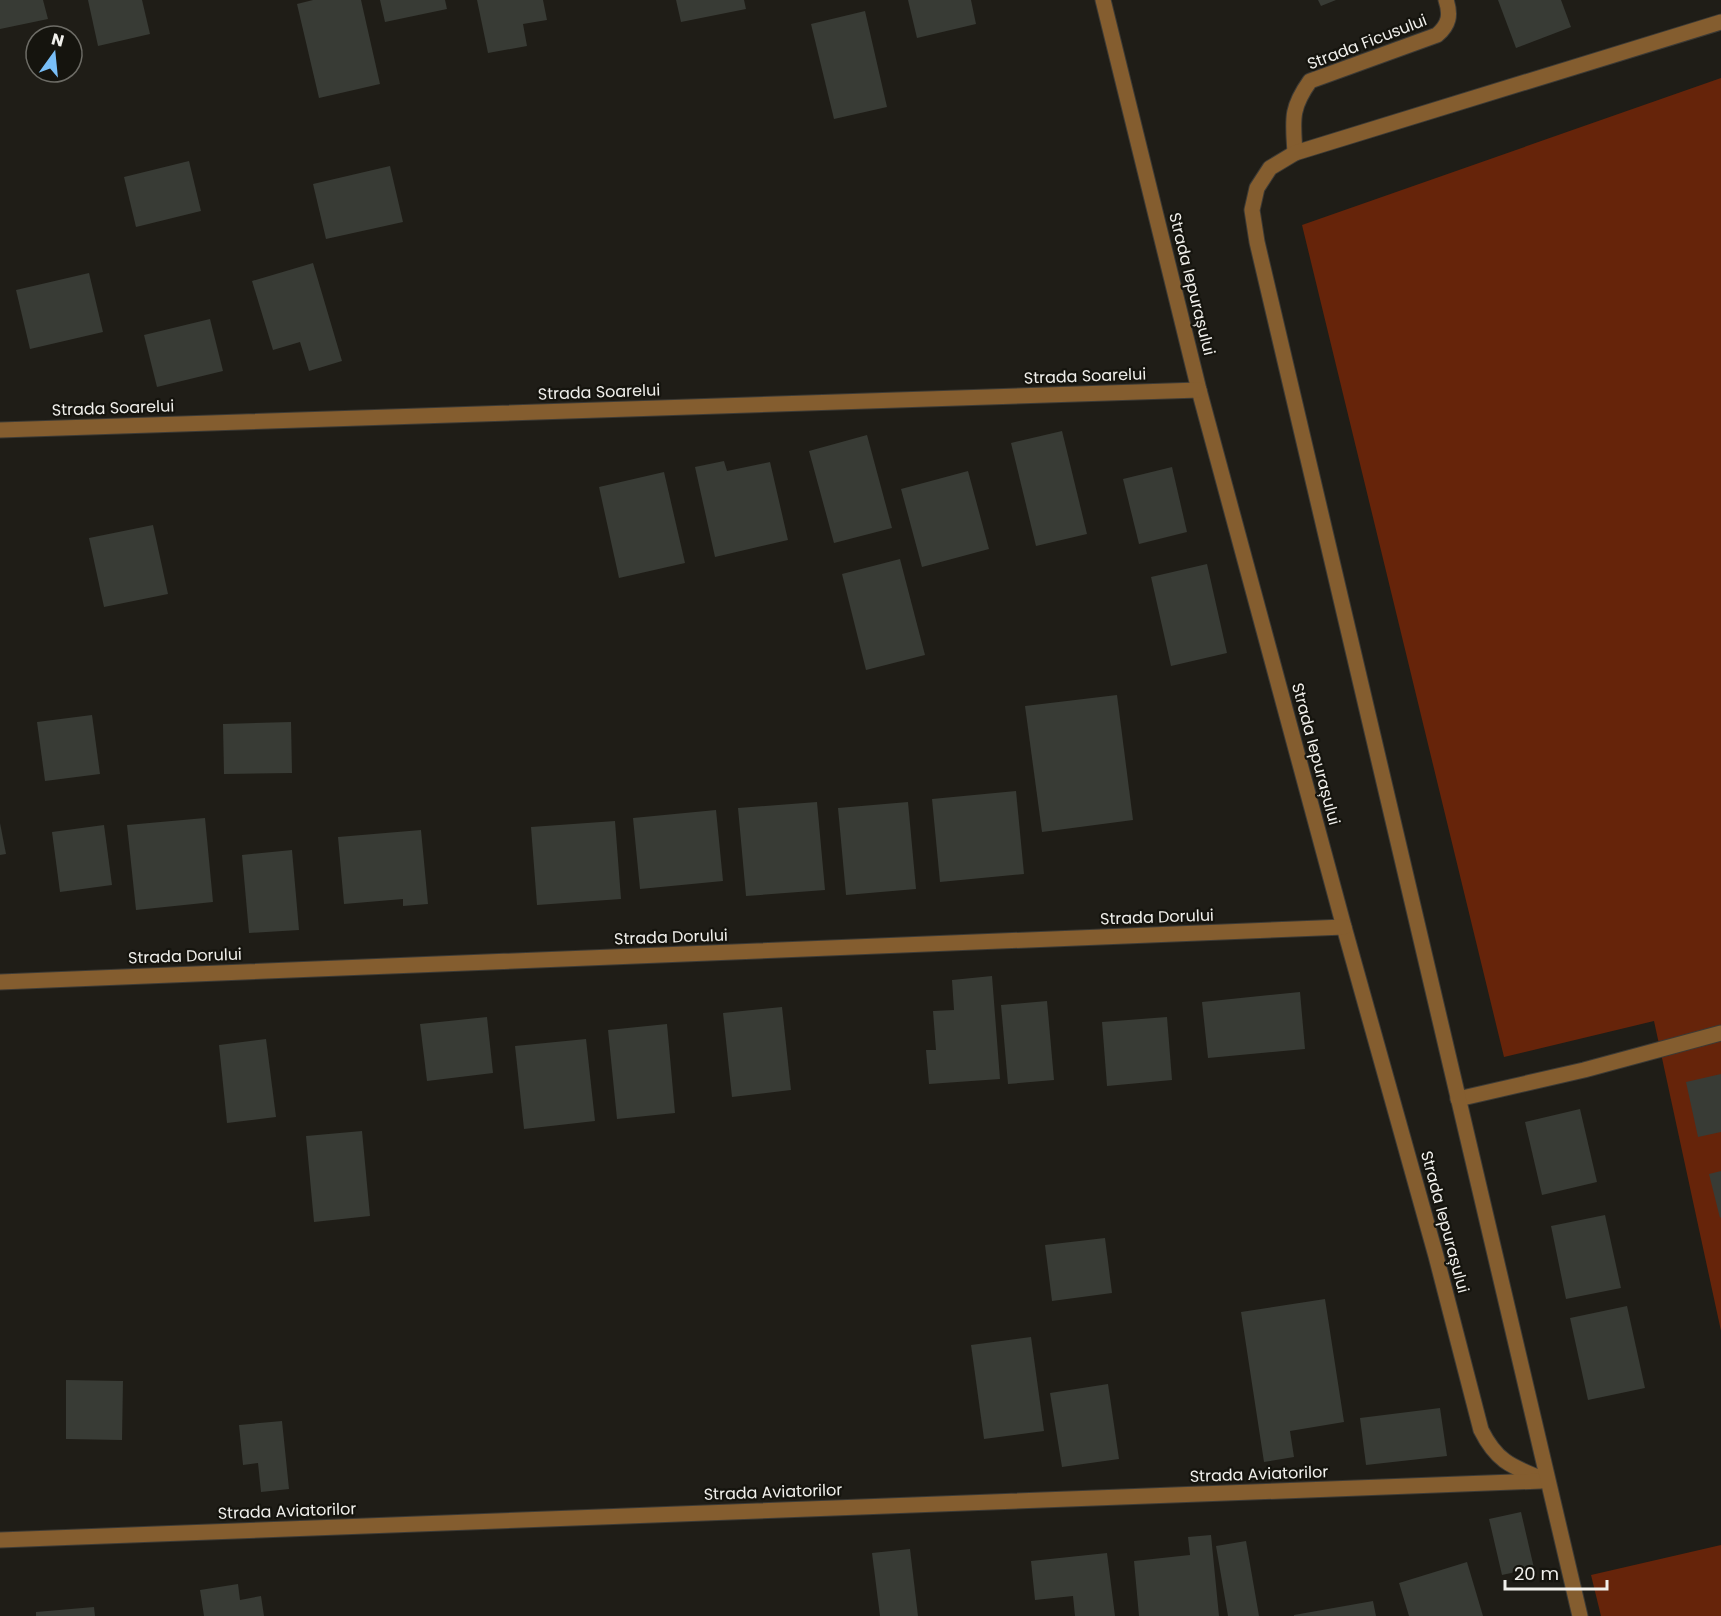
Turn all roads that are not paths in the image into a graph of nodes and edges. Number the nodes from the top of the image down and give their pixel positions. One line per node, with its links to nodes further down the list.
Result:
1 (1103, 0): 5 (street, Strada Iepurașului)
2 (1446, 0): 4 (street, Strada Ficusului)
3 (1721, 22): 4 (street)
4 (1295, 153): 10 (street)
5 (1199, 390): 6 (street, Strada Soarelui); 7 (street, Strada Iepurașului)
6 (0, 430)
7 (1344, 927): 8 (street, Strada Dorului); 11 (street, Strada Iepurașului)
8 (0, 982)
9 (1721, 1033): 10 (street)
10 (1458, 1099): 11 (street)
11 (1547, 1481): 12 (street, Strada Aviatorilor); 13 (street)
12 (0, 1540)
13 (1580, 1616)

